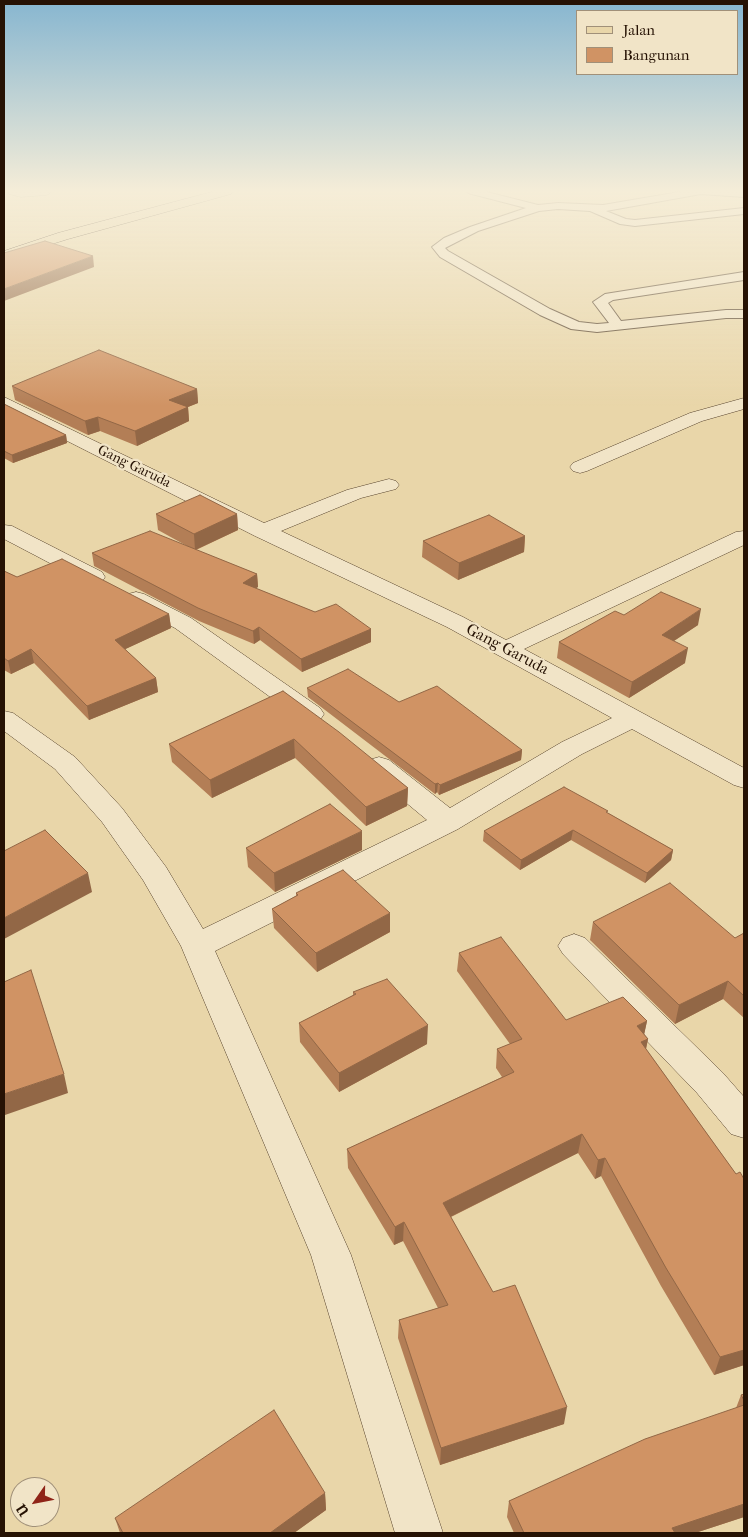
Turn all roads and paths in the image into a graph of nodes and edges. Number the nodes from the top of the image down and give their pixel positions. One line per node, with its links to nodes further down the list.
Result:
1 (459, 263): 4 (lane)
2 (744, 276): 4 (lane)
3 (744, 314): 4 (lane)
4 (618, 326)
5 (4, 402): 10 (street, Gang Garuda)
6 (744, 403): 7 (street)
7 (580, 467)
8 (390, 484): 10 (street)
9 (4, 531): 15 (street)
10 (263, 531): 12 (street, Gang Garuda)
11 (744, 537): 12 (street)
12 (505, 649): 13 (street, Gang Garuda)
13 (634, 718): 17 (street, Gang Garuda); 18 (street)
14 (4, 719): 19 (street)
15 (326, 726)
16 (358, 749): 18 (street)
17 (744, 779)
18 (448, 822): 19 (street)
19 (197, 946): 22 (street)
20 (574, 946): 21 (street)
21 (744, 1123)
22 (419, 1533)

